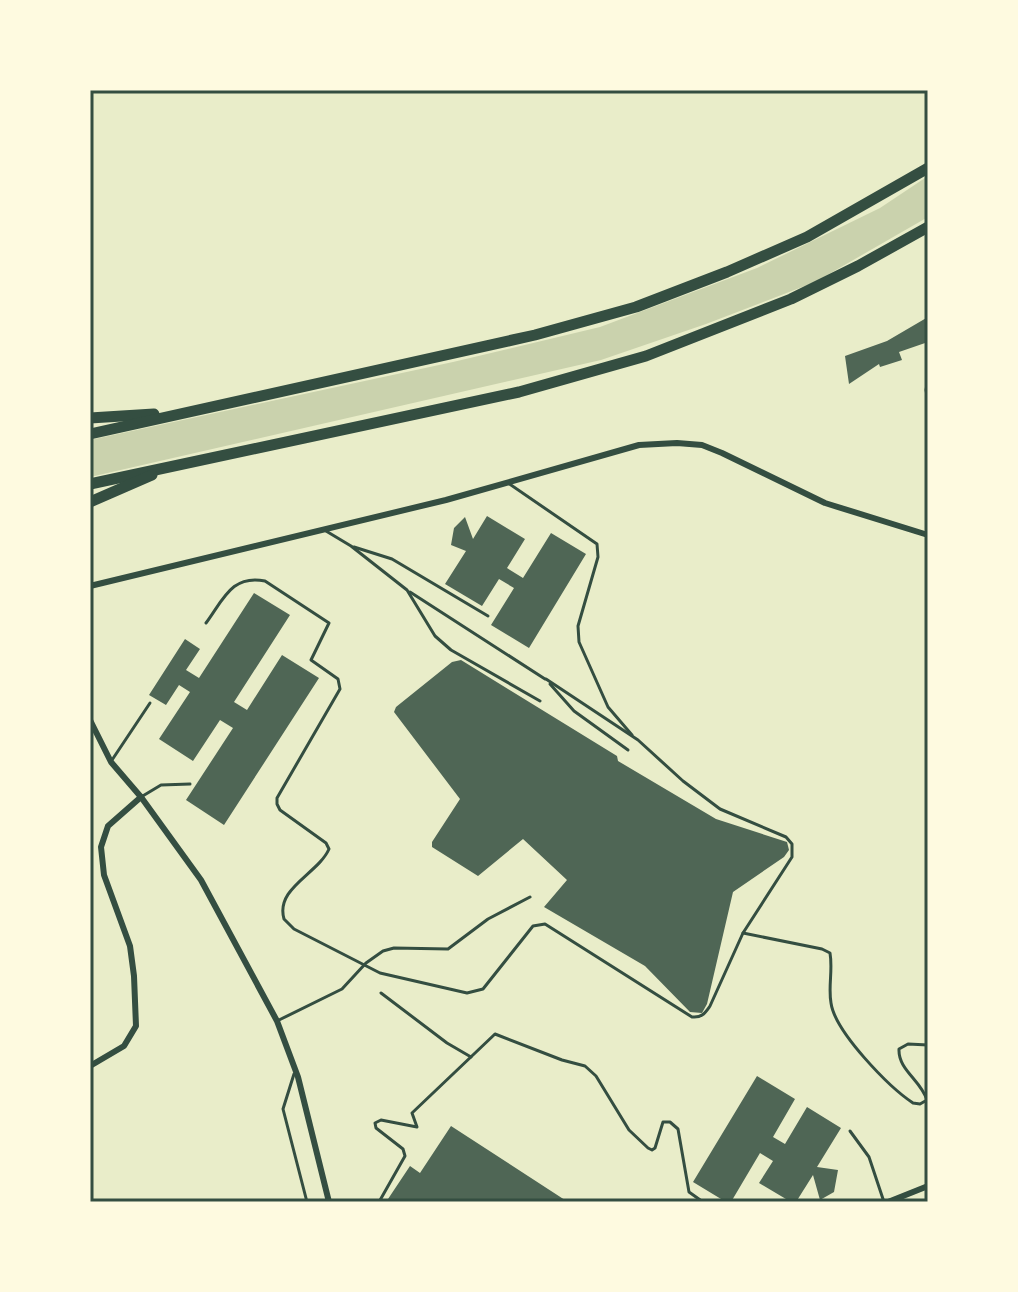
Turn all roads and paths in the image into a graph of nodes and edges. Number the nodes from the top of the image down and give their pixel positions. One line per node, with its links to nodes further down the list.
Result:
1 (928, 168): 5 (highway)
2 (928, 227): 8 (highway)
3 (928, 379): 4 (lane)
4 (928, 401)
5 (186, 413): 6 (highway); 7 (highway)
6 (90, 418)
7 (90, 434)
8 (186, 462): 10 (highway); 11 (highway)
9 (508, 483): 12 (street); 13 (street); 23 (lane)
10 (90, 484)
11 (90, 502)
12 (326, 531): 14 (lane); 15 (street)
13 (928, 535)
14 (351, 546): 16 (lane); 17 (lane)
15 (90, 586)
16 (407, 590): 19 (lane); 20 (lane)
17 (488, 616)
18 (206, 623): 30 (lane)
19 (546, 679): 23 (lane); 24 (lane)
20 (540, 701)
21 (150, 703): 25 (lane)
22 (90, 720): 25 (street)
23 (638, 740): 29 (lane)
24 (628, 750)
25 (111, 762): 27 (street)
26 (190, 784): 27 (lane)
27 (141, 797): 32 (street); 35 (street)
28 (530, 897): 30 (lane)
29 (743, 933): 30 (lane); 33 (lane)
30 (364, 965): 32 (lane)
31 (381, 993): 34 (lane)
32 (277, 1021): 36 (street)
33 (928, 1045)
34 (471, 1057): 41 (lane); 42 (lane)
35 (90, 1066)
36 (296, 1070): 39 (lane); 40 (street)
37 (850, 1131): 43 (lane)
38 (928, 1186): 43 (street)
39 (307, 1202)
40 (329, 1202)
41 (379, 1202)
42 (703, 1202)
43 (886, 1202)

